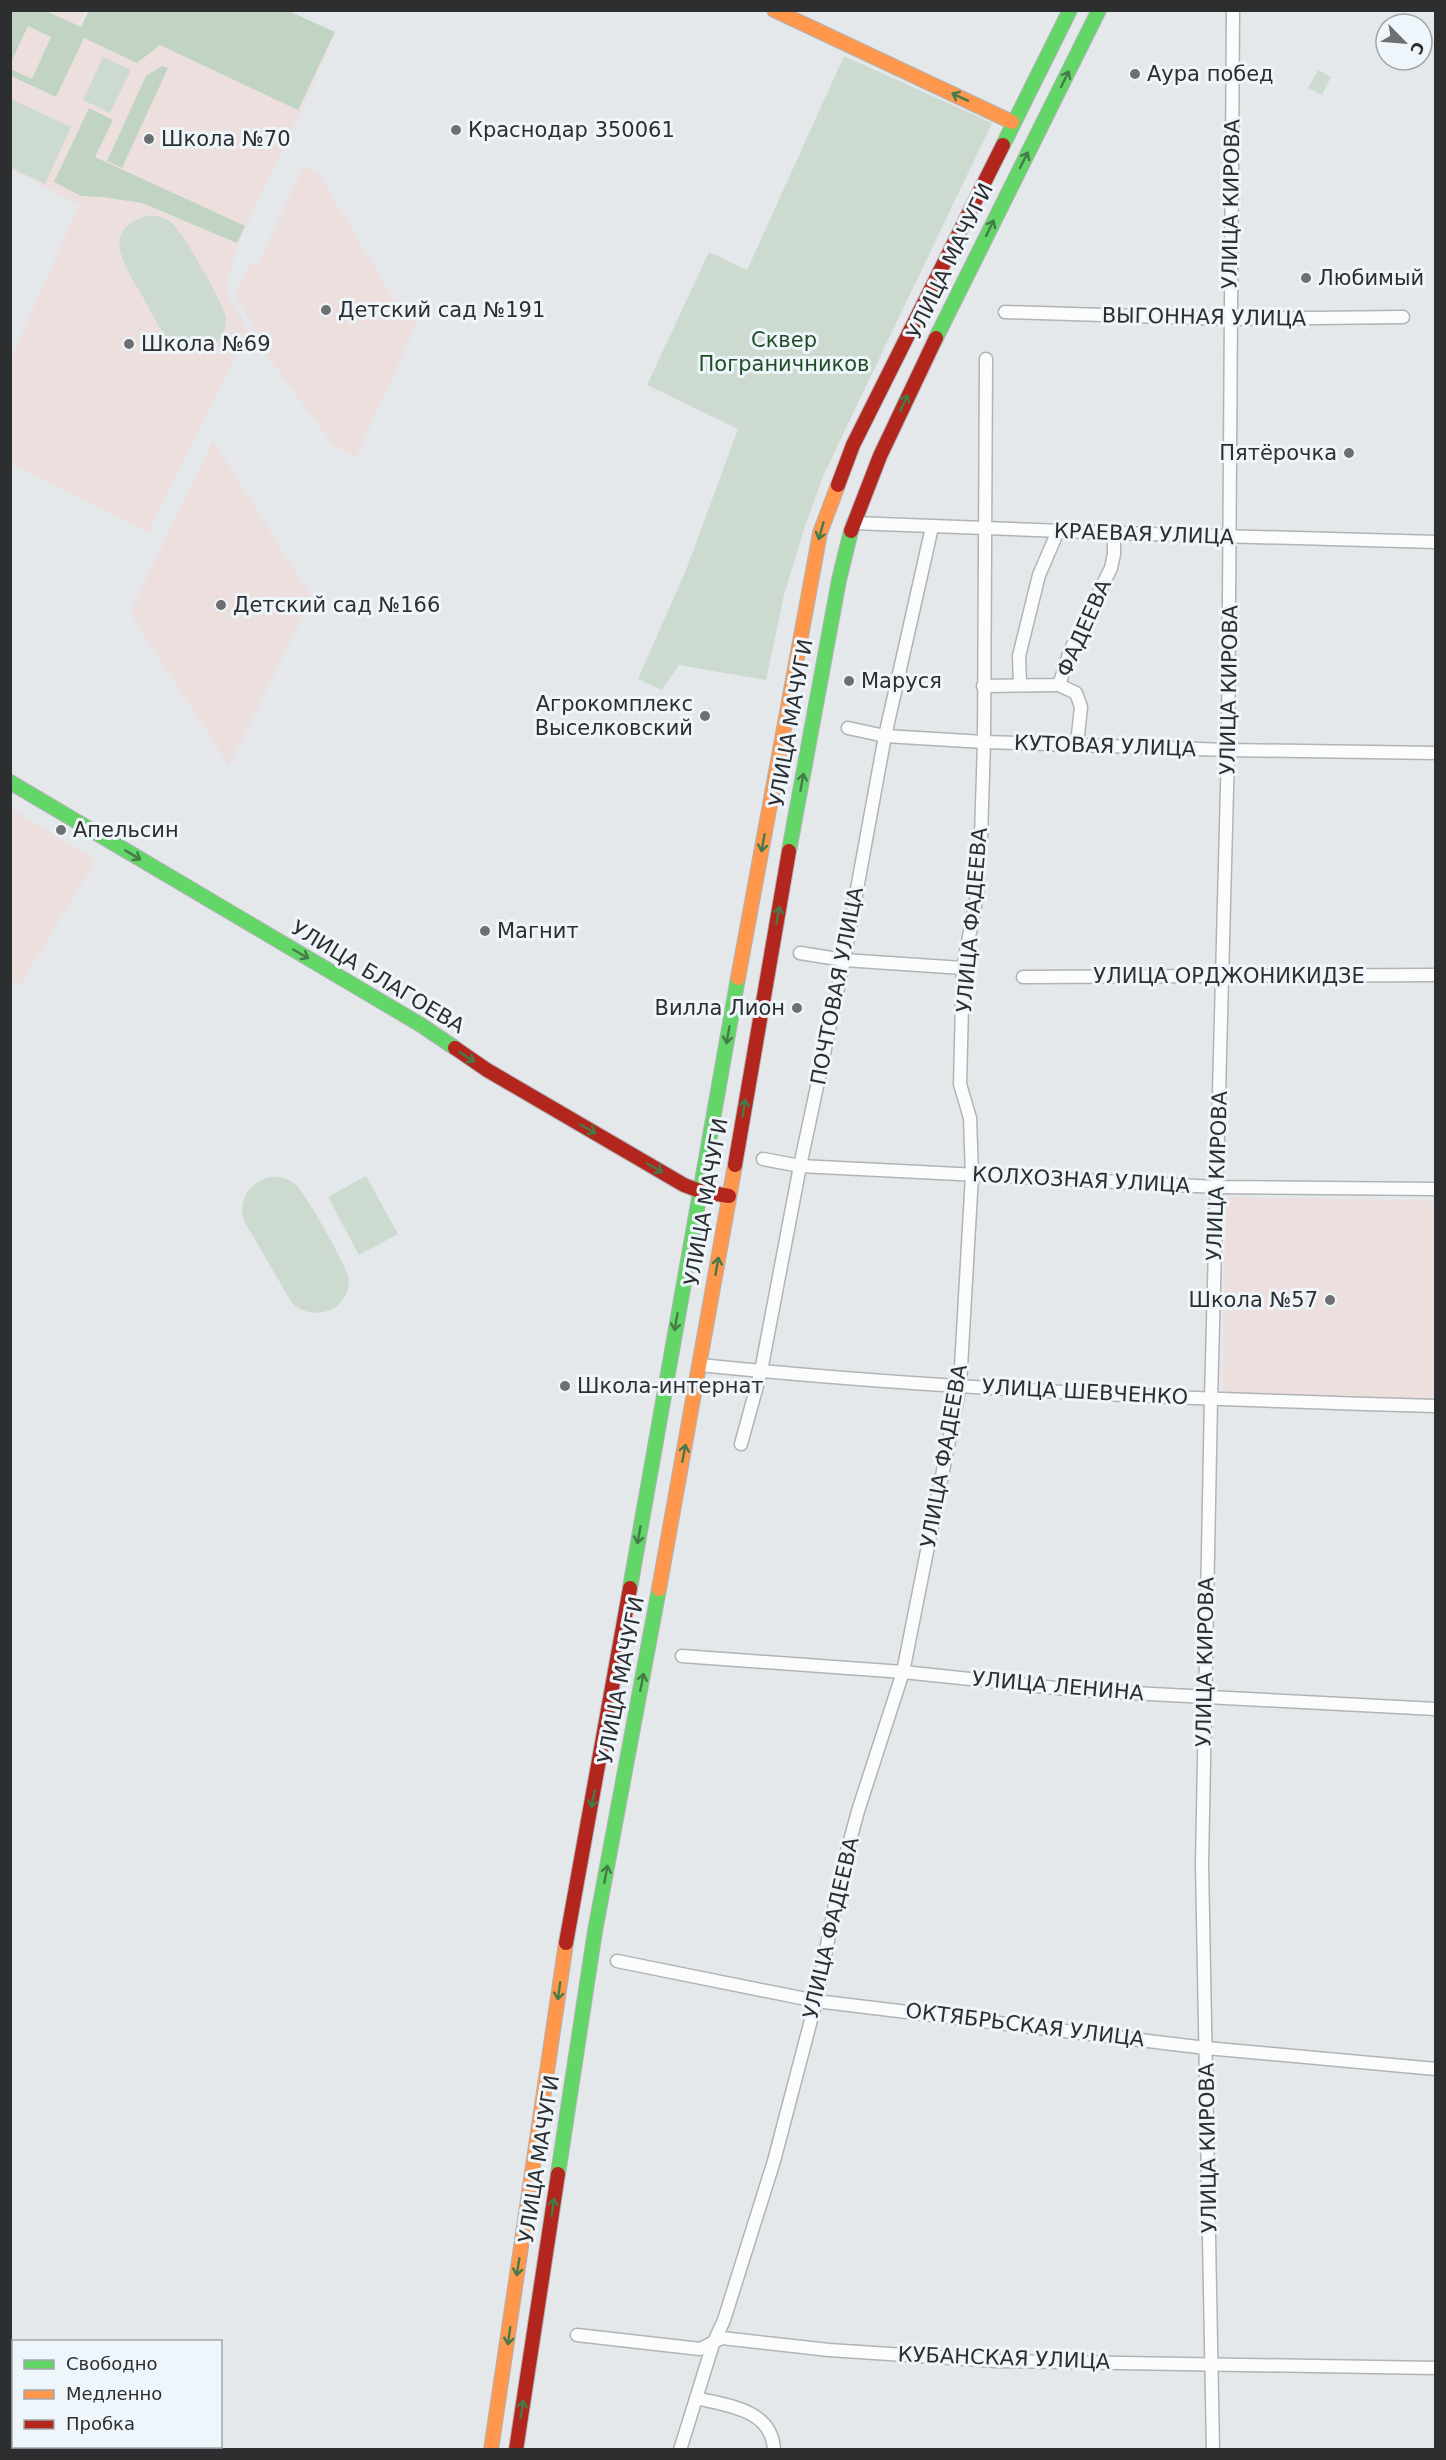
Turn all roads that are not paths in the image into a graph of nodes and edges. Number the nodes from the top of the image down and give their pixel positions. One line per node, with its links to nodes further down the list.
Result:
1 (774, 10): 5 (main road, one-way to 1)
2 (1070, 10): 5 (main road, УЛИЦА МАЧУГИ)
3 (1099, 10): 10 (main road, УЛИЦА МАЧУГИ, one-way to 3)
4 (1233, 10): 8 (street, УЛИЦА КИРОВА)
5 (1012, 122): 38 (main road, УЛИЦА МАЧУГИ, one-way to 38)
6 (1005, 312): 8 (street, ВЫГОННАЯ УЛИЦА)
7 (1403, 317): 8 (street, ВЫГОННАЯ УЛИЦА)
8 (1230, 319): 15 (street, УЛИЦА КИРОВА)
9 (986, 359): 12 (street, УЛИЦА ФАДЕЕВА)
10 (854, 523): 11 (street, КРАЕВАЯ УЛИЦА); 39 (main road, УЛИЦА МАЧУГИ, one-way to 10)
11 (932, 527): 12 (street, КРАЕВАЯ УЛИЦА); 21 (street, ПОЧТОВАЯ УЛИЦА)
12 (984, 529): 13 (street, КРАЕВАЯ УЛИЦА); 19 (street, УЛИЦА ФАДЕЕВА)
13 (1058, 531): 14 (street, КРАЕВАЯ УЛИЦА); 17 (street)
14 (1114, 533): 15 (street, КРАЕВАЯ УЛИЦА); 18 (street, ФАДЕЕВА)
15 (1231, 536): 16 (street, КРАЕВАЯ УЛИЦА); 24 (street, УЛИЦА КИРОВА)
16 (1436, 542)
17 (1020, 684): 18 (street, ФАДЕЕВА); 19 (street, ФАДЕЕВА)
18 (1059, 685): 23 (street)
19 (983, 687): 22 (street, УЛИЦА ФАДЕЕВА)
20 (848, 728): 21 (street, КУТОВАЯ УЛИЦА)
21 (885, 736): 22 (street, КУТОВАЯ УЛИЦА); 28 (street, ПОЧТОВАЯ УЛИЦА)
22 (984, 742): 23 (street, КУТОВАЯ УЛИЦА); 29 (street, УЛИЦА ФАДЕЕВА)
23 (1077, 744): 24 (street, КУТОВАЯ УЛИЦА)
24 (1228, 750): 25 (street, КУТОВАЯ УЛИЦА); 31 (street, УЛИЦА КИРОВА)
25 (1436, 753)
26 (10, 782): 38 (main road, УЛИЦА БЛАГОЕВА, one-way to 38)
27 (800, 953): 28 (street)
28 (844, 960): 29 (street); 34 (street, ПОЧТОВАЯ УЛИЦА)
29 (963, 968): 35 (street, УЛИЦА ФАДЕЕВА)
30 (1436, 975): 31 (street, УЛИЦА ОРДЖОНИКИДЗЕ)
31 (1224, 976): 32 (street, УЛИЦА ОРДЖОНИКИДЗЕ); 36 (street, УЛИЦА КИРОВА)
32 (1023, 977)
33 (764, 1159): 34 (street, КОЛХОЗНАЯ УЛИЦА)
34 (800, 1166): 35 (street, КОЛХОЗНАЯ УЛИЦА); 41 (street, ПОЧТОВАЯ УЛИЦА)
35 (972, 1174): 36 (street, КОЛХОЗНАЯ УЛИЦА); 42 (street, УЛИЦА ФАДЕЕВА)
36 (1217, 1187): 37 (street, КОЛХОЗНАЯ УЛИЦА); 43 (street, УЛИЦА КИРОВА)
37 (1436, 1190)
38 (700, 1191): 39 (main road, УЛИЦА БЛАГОЕВА); 46 (main road, УЛИЦА МАЧУГИ, one-way to 46)
39 (729, 1196): 40 (main road, УЛИЦА МАЧУГИ, one-way to 39)
40 (700, 1365): 41 (street, УЛИЦА ШЕВЧЕНКО); 47 (main road, УЛИЦА МАЧУГИ, one-way to 40)
41 (761, 1371): 42 (street, УЛИЦА ШЕВЧЕНКО); 45 (street, ПОЧТОВАЯ УЛИЦА)
42 (960, 1385): 43 (street, УЛИЦА ШЕВЧЕНКО); 49 (street, УЛИЦА ФАДЕЕВА)
43 (1211, 1400): 44 (street, УЛИЦА ШЕВЧЕНКО); 50 (street, УЛИЦА КИРОВА)
44 (1436, 1406)
45 (741, 1444)
46 (647, 1497): 47 (main road); 61 (main road, УЛИЦА МАЧУГИ, one-way to 61)
47 (675, 1499): 60 (main road, УЛИЦА МАЧУГИ, one-way to 47)
48 (682, 1656): 49 (street, УЛИЦА ЛЕНИНА)
49 (903, 1672): 50 (street, УЛИЦА ЛЕНИНА); 53 (street, УЛИЦА ФАДЕЕВА)
50 (1205, 1695): 51 (street, УЛИЦА ЛЕНИНА); 54 (street, УЛИЦА КИРОВА)
51 (1436, 1709)
52 (617, 1961): 53 (street, ОКТЯБРЬСКАЯ УЛИЦА)
53 (816, 2001): 54 (street, ОКТЯБРЬСКАЯ УЛИЦА); 57 (street, УЛИЦА ФАДЕЕВА)
54 (1206, 2048): 55 (street, ОКТЯБРЬСКАЯ УЛИЦА); 58 (street, УЛИЦА КИРОВА)
55 (1436, 2068)
56 (577, 2335): 57 (street, КУБАНСКАЯ УЛИЦА)
57 (712, 2344): 58 (street, КУБАНСКАЯ УЛИЦА); 62 (street, УЛИЦА ФАДЕЕВА)
58 (1211, 2365): 59 (street, КУБАНСКАЯ УЛИЦА); 67 (street, УЛИЦА КИРОВА)
59 (1436, 2368)
60 (529, 2369): 61 (main road); 64 (main road, УЛИЦА МАЧУГИ, one-way to 60)
61 (503, 2373): 63 (main road, УЛИЦА МАЧУГИ)
62 (696, 2398): 65 (street, УЛИЦА ФАДЕЕВА); 66 (street)
63 (491, 2450)
64 (516, 2450)
65 (680, 2450)
66 (774, 2450)
67 (1213, 2450)

